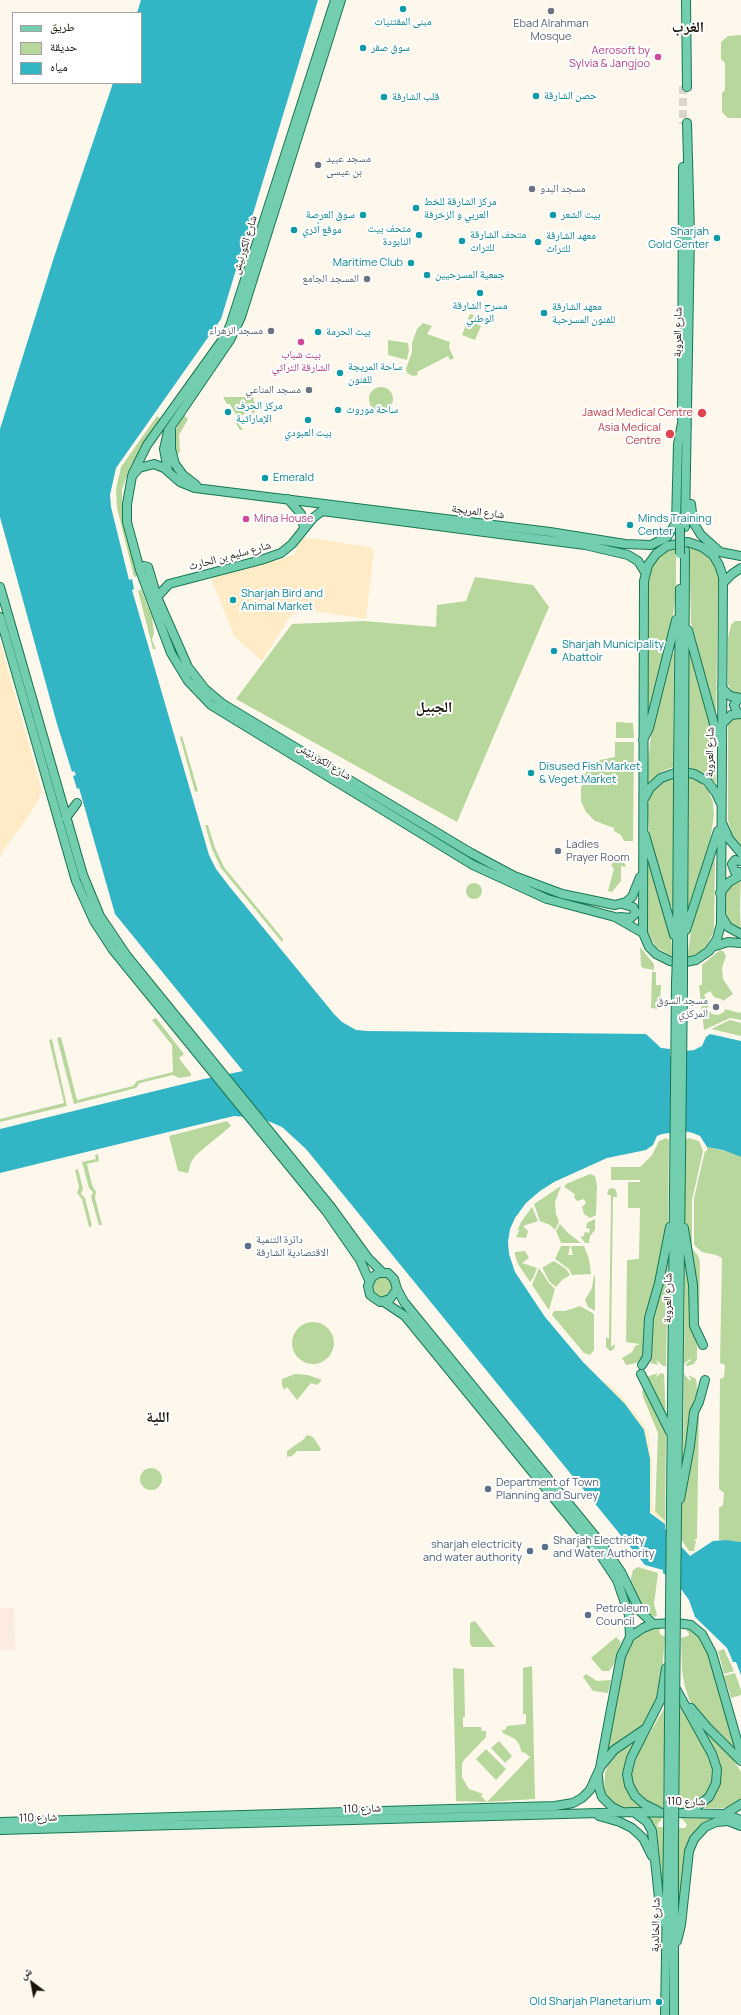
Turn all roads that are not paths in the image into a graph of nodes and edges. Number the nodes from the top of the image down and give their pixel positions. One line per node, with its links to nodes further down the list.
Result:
1 (335, 0): 8 (main road, شارع الكورنيش)
2 (341, 0): 7 (main road, شارع الكورنيش)
3 (681, 0): 4 (main road)
4 (686, 0)
5 (685, 123): 6 (main road, شارع العروبة)
6 (685, 422): 17 (main road); 18 (main road, شارع العروبة)
7 (170, 426): 9 (main road, شارع الكورنيش); 12 (main road)
8 (152, 437): 9 (main road); 11 (main road, شارع الكورنيش)
9 (164, 443): 10 (main road, شارع الكورنيش)
10 (169, 474): 11 (main road, شارع المريجة); 12 (main road, شارع المريجة)
11 (132, 476): 25 (main road, شارع الكورنيش)
12 (203, 489): 13 (main road, شارع المريجة)
13 (288, 498): 14 (main road, شارع المريجة); 19 (main road)
14 (361, 508): 16 (main road); 20 (main road, شارع المريجة)
15 (322, 512): 16 (main road, شارع المريجة); 19 (main road, شارع سليم بن الحارث)
16 (340, 514): 21 (main road, شارع المريجة)
17 (695, 526): 18 (main road); 24 (main road)
18 (680, 527): 20 (main road, شارع المريجة); 22 (main road, شارع العروبة)
19 (304, 528): 30 (main road, شارع سليم بن الحارث)
20 (597, 538): 21 (main road)
21 (577, 544): 27 (main road, شارع المريجة)
22 (682, 553): 31 (main road, شارع العروبة); 32 (main road, شارع العروبة)
23 (713, 555): 24 (main road); 27 (main road); 28 (main road, شارع العروبة)
24 (741, 558)
25 (144, 568): 30 (main road, شارع الكورنيش); 56 (main road, شارع الكورنيش)
26 (741, 568): 28 (main road)
27 (645, 572): 38 (main road, شارع العروبة)
28 (723, 583): 34 (main road, شارع العروبة)
29 (0, 587): 44 (main road)
30 (157, 597): 54 (main road, شارع الكورنيش)
31 (680, 604): 38 (main road); 40 (main road, شارع العروبة)
32 (685, 616): 39 (main road); 40 (main road, شارع العروبة)
33 (0, 617): 47 (main road)
34 (722, 688): 35 (main road); 37 (main road, شارع العروبة)
35 (740, 698): 36 (main road)
36 (740, 714): 37 (main road)
37 (722, 724): 39 (main road, شارع العروبة)
38 (642, 741): 42 (main road, شارع العروبة)
39 (721, 753): 43 (main road, شارع العروبة)
40 (681, 764): 60 (main road, شارع العروبة, bridge)
41 (77, 803): 44 (main road)
42 (642, 806): 43 (main road); 46 (main road, شارع العروبة)
43 (721, 807): 45 (main road, شارع العروبة)
44 (66, 818): 52 (main road)
45 (721, 820): 48 (main road); 53 (main road, شارع العروبة); 60 (main road)
46 (642, 822): 50 (main road, شارع العروبة); 60 (main road)
47 (67, 848): 52 (main road); 62 (main road)
48 (741, 853)
49 (741, 861): 51 (main road)
50 (643, 867): 54 (main road); 57 (main road, شارع العروبة)
51 (741, 874): 53 (main road)
52 (83, 875): 62 (main road)
53 (720, 893): 55 (main road, شارع العروبة)
54 (622, 904): 56 (main road)
55 (720, 915): 58 (main road); 61 (main road, شارع العروبة)
56 (615, 917): 57 (main road, شارع الكورنيش)
57 (643, 933): 61 (main road, شارع العروبة)
58 (741, 934)
59 (741, 943): 61 (main road)
60 (680, 944): 64 (main road, شارع العروبة, bridge)
61 (712, 947)
62 (169, 1013): 63 (main road)
63 (329, 1209): 65 (main road); 66 (main road)
64 (677, 1214): 69 (main road); 70 (main road); 73 (main road, شارع العروبة); 74 (main road, شارع العروبة)
65 (382, 1272): 66 (main road); 67 (main road)
66 (370, 1280): 68 (main road)
67 (397, 1289): 68 (main road); 77 (main road)
68 (384, 1302): 76 (main road)
69 (702, 1345)
70 (642, 1365)
71 (641, 1374): 73 (main road)
72 (705, 1380): 74 (main road)
73 (671, 1435): 75 (main road, شارع العروبة)
74 (677, 1506): 75 (main road, شارع العروبة)
75 (673, 1524): 79 (main road, شارع العروبة, bridge)
76 (605, 1561): 77 (main road); 80 (main road)
77 (625, 1580): 78 (main road)
78 (653, 1624): 80 (main road); 84 (main road)
79 (672, 1635): 81 (main road, bridge); 83 (main road, bridge); 103 (main road, bridge)
80 (630, 1637): 86 (main road, شارع 110)
81 (676, 1678): 82 (main road, bridge); 85 (main road)
82 (676, 1689): 91 (main road); 103 (main road, bridge)
83 (648, 1727): 86 (main road); 90 (main road)
84 (741, 1754)
85 (741, 1761)
86 (599, 1770): 88 (main road, شارع 110); 89 (main road)
87 (741, 1804): 93 (main road)
88 (506, 1808): 94 (main road, شارع 110); 95 (main road)
89 (630, 1813): 90 (main road, شارع 110); 92 (main road, شارع 110); 104 (main road)
90 (663, 1813): 91 (main road, شارع 110)
91 (685, 1813): 93 (main road, شارع 110)
92 (596, 1814): 95 (main road, شارع 110); 104 (main road)
93 (725, 1814): 97 (main road)
94 (179, 1817): 96 (main road, شارع 110); 99 (main road)
95 (486, 1817): 99 (main road, شارع 110)
96 (110, 1819): 98 (main road, شارع 110); 101 (main road)
97 (741, 1820)
98 (0, 1822)
99 (167, 1825): 101 (main road, شارع 110)
100 (741, 1826): 106 (main road)
101 (81, 1828): 102 (main road, شارع 110)
102 (0, 1830)
103 (671, 1835): 105 (main road, شارع الخالدية); 106 (main road, شارع الخالدية)
104 (654, 1863): 105 (main road)
105 (667, 1929): 107 (main road, شارع الخالدية)
106 (674, 1948): 108 (main road, شارع الخالدية)
107 (665, 2015)
108 (674, 2015)

